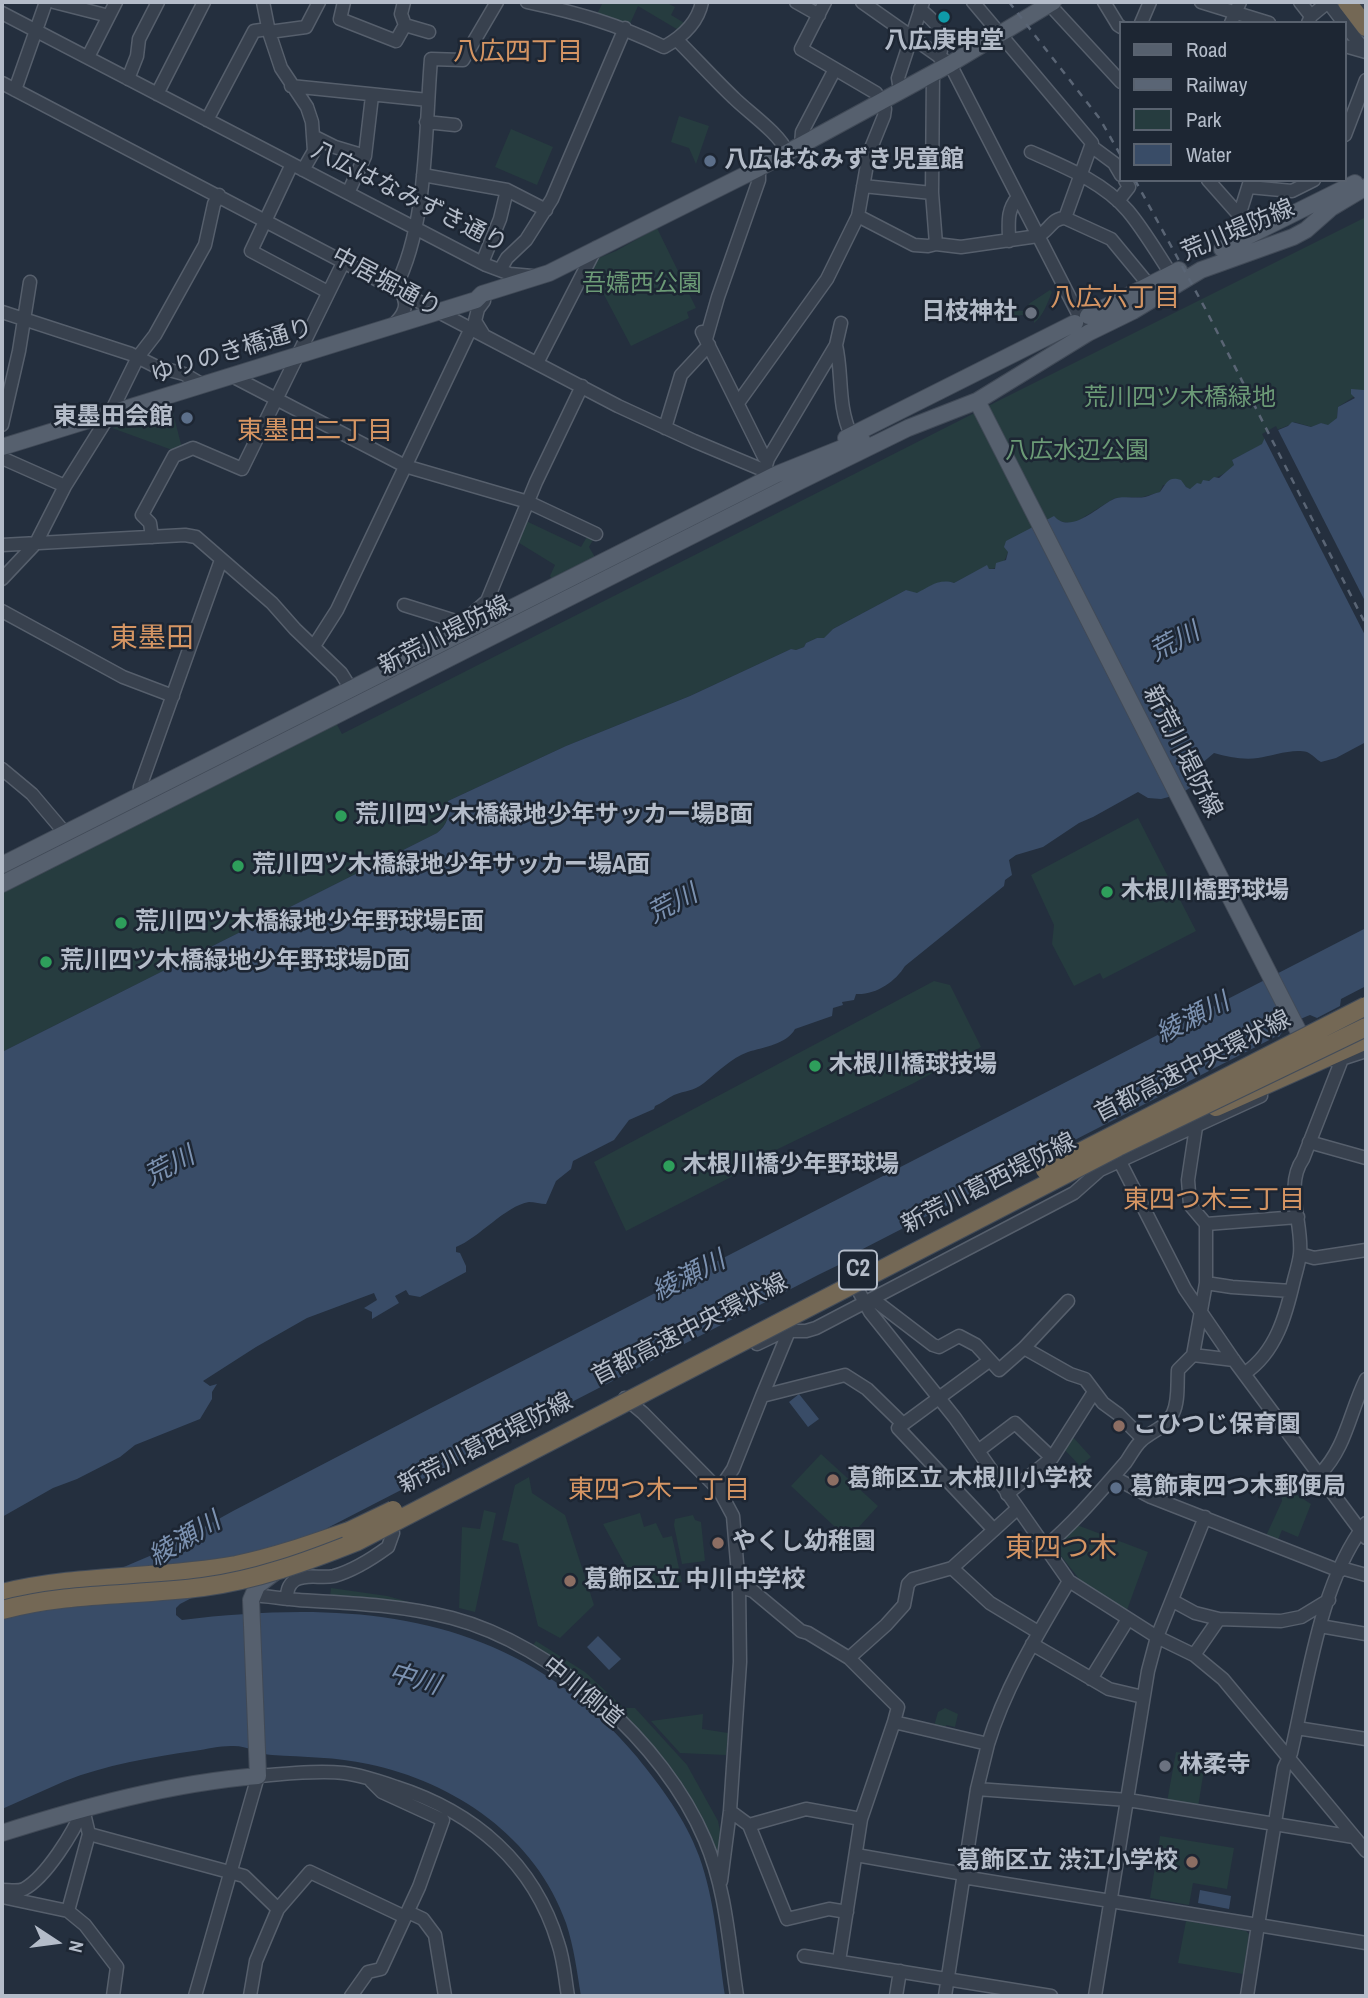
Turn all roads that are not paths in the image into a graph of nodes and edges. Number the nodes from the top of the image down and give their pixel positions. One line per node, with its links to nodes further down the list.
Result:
1 (46, 2): 38 (street)
2 (54, 2): 28 (street)
3 (116, 2): 28 (street)
4 (158, 2): 50 (street)
5 (204, 2): 56 (street)
6 (263, 2): 39 (street)
7 (319, 2): 39 (street)
8 (344, 2): 33 (street)
9 (404, 2): 33 (street)
10 (497, 2): 58 (street)
11 (527, 2): 37 (street)
12 (702, 2): 43 (street)
13 (796, 2): 27 (street)
14 (825, 2): 27 (street)
15 (862, 2): 42 (street)
16 (973, 2): 41 (street)
17 (1104, 2): 34 (street)
18 (1150, 2): 30 (street)
19 (1201, 2): 25 (street)
20 (1300, 2): 29 (street)
21 (1328, 2): 29 (street); 32 (street)
22 (1346, 2): 36 (highway)
23 (1043, 4): 41 (main road); 49 (street)
24 (922, 5): 42 (street); 47 (street)
25 (1235, 12): 31 (street)
26 (2, 13): 38 (street, 八広はなみずき通り)
27 (819, 15): 48 (street)
28 (109, 16): 46 (street)
29 (1310, 19)
30 (1142, 21)
31 (1263, 21)
32 (1343, 21)
33 (405, 24): 40 (street)
34 (1120, 26)
35 (1347, 27): 45 (street)
36 (1366, 27)
37 (625, 28): 43 (street); 87 (street)
38 (36, 30): 46 (street, 八広はなみずき通り); 54 (street)
39 (269, 30): 53 (street); 60 (street)
40 (429, 32)
41 (1000, 33): 47 (main road); 65 (street)
42 (912, 37): 47 (street); 55 (street)
43 (677, 40): 66 (street)
44 (1347, 47): 45 (street)
45 (1366, 52)
46 (88, 57): 50 (street, 八広はなみずき通り)
47 (940, 64): 55 (main road, 八広はなみずき通り); 83 (street); 85 (street)
48 (835, 69): 59 (street); 66 (street)
49 (1120, 76)
50 (128, 79): 56 (street, 八広はなみずき通り)
51 (1366, 80): 63 (street)
52 (2, 83): 54 (street, 中居堀通り)
53 (291, 86): 57 (street); 64 (street)
54 (15, 90): 84 (street, 中居堀通り)
55 (900, 90): 59 (main road, 八広はなみずき通り)
56 (157, 94): 60 (street, 八広はなみずき通り)
57 (372, 96): 58 (street); 68 (street)
58 (428, 100): 61 (street)
59 (881, 100): 66 (main road, 八広はなみずき通り); 79 (street)
60 (207, 120): 69 (street, 八広はなみずき通り)
61 (426, 122): 62 (street); 73 (street)
62 (455, 125)
63 (1347, 130)
64 (313, 136): 68 (street); 69 (street)
65 (1091, 146): 71 (street); 72 (street)
66 (794, 149): 70 (main road, 八広はなみずき通り)
67 (1031, 152): 71 (street)
68 (365, 156): 82 (street)
69 (298, 167): 82 (street, 八広はなみずき通り); 91 (street)
70 (759, 167): 97 (main road, 八広はなみずき通り); 117 (street)
71 (1080, 173): 86 (street); 90 (street)
72 (1120, 173)
73 (423, 175): 81 (street); 92 (street)
74 (1366, 177): 93 (main road)
75 (1210, 182): 89 (street)
76 (1310, 182): 77 (street)
77 (1249, 183): 89 (street)
78 (1129, 184): 86 (street)
79 (863, 186): 83 (street); 88 (street)
80 (1366, 187): 113 (main road, 荒川堤防線)
81 (507, 190): 87 (street); 100 (street)
82 (348, 193): 92 (street, 八広はなみずき通り)
83 (932, 193): 96 (street)
84 (219, 195): 91 (street, 中居堀通り); 119 (street)
85 (1018, 197): 94 (street); 95 (street)
86 (1118, 201): 102 (street)
87 (546, 210): 101 (street)
88 (858, 216): 96 (street); 126 (street)
89 (1239, 216): 93 (street)
90 (1065, 218): 94 (street); 105 (street)
91 (267, 221): 99 (street, 中居堀通り); 107 (street)
92 (415, 228): 100 (street, 八広はなみずき通り); 106 (street)
93 (1255, 233): 98 (main road)
94 (1038, 236): 95 (street); 113 (street)
95 (1009, 241): 96 (street)
96 (936, 244)
97 (596, 248): 103 (main road, 八広はなみずき通り); 121 (street)
98 (1222, 249)
99 (344, 261): 106 (street, 中居堀通り); 107 (street)
100 (484, 264): 101 (street, 八広はなみずき通り); 108 (street)
101 (500, 270): 103 (street, 八広はなみずき通り)
102 (1175, 272): 105 (main road, 新荒川堤防線)
103 (549, 273): 108 (main road, ゆりのき橋通り)
104 (30, 282): 111 (street)
105 (1149, 285): 113 (main road, 新荒川堤防線)
106 (397, 290): 109 (street, 中居堀通り); 114 (street)
107 (328, 292): 120 (street)
108 (481, 298): 109 (main road, ゆりのき橋通り); 116 (street)
109 (440, 311): 114 (main road, ゆりのき橋通り); 115 (street, 中居堀通り)
110 (2, 312): 111 (street)
111 (24, 321): 119 (street); 129 (street)
112 (841, 323): 118 (street)
113 (1084, 324): 127 (main road, 新荒川堤防線); 132 (main road, 新荒川堤防線)
114 (392, 326): 120 (main road, ゆりのき橋通り)
115 (471, 328): 116 (street, 中居堀通り); 134 (street)
116 (483, 334): 121 (street, 中居堀通り)
117 (705, 338): 126 (street); 130 (street)
118 (836, 345): 132 (street); 135 (street)
119 (138, 357): 123 (street); 128 (street)
120 (295, 357): 122 (main road, ゆりのき橋通り); 125 (street)
121 (537, 363): 124 (street, 中居堀通り)
122 (232, 376): 123 (main road, ゆりのき橋通り); 125 (street)
123 (203, 385): 128 (main road, ゆりのき橋通り)
124 (582, 386): 130 (street, 中居堀通り); 138 (street)
125 (275, 398): 134 (street); 140 (street)
126 (738, 403): 135 (street)
127 (981, 408): 131 (main road, 新荒川堤防線); 160 (main road, 新荒川堤防線)
128 (110, 414): 133 (main road, ゆりのき橋通り); 137 (street)
129 (2, 425)
130 (664, 428): 135 (street, 中居堀通り)
131 (908, 428): 136 (main road, 新荒川堤防線); 155 (main road, 新荒川堤防線)
132 (851, 435): 136 (main road, 新荒川堤防線)
133 (2, 448): 137 (street)
134 (405, 466): 138 (street); 148 (street)
135 (769, 469): 136 (main road, 新荒川堤防線); 147 (main road, 新荒川堤防線)
136 (792, 469)
137 (65, 486): 141 (street)
138 (528, 502): 139 (street); 147 (street)
139 (596, 534)
140 (152, 537): 141 (street); 143 (street)
141 (36, 543): 142 (street); 144 (street)
142 (2, 545)
143 (221, 560): 148 (street); 150 (street)
144 (2, 579)
145 (404, 605): 147 (street)
146 (2, 611): 150 (street)
147 (466, 627): 149 (main road, 新荒川堤防線)
148 (314, 646): 149 (street)
149 (351, 689): 152 (main road, 新荒川堤防線)
150 (173, 696): 152 (street)
151 (2, 769): 153 (street)
152 (139, 796): 153 (main road, 新荒川堤防線)
153 (65, 833): 154 (main road, 新荒川堤防線)
154 (2, 865)
155 (2, 884)
156 (1366, 1006): 163 (highway, 首都高速中央環状線 / C2, bridge)
157 (1366, 1011): 163 (highway, bridge)
158 (1366, 1024): 160 (main road, 新荒川葛西堤防線, bridge); 166 (highway, 首都高速中央環状線 / C2, bridge)
159 (1366, 1040): 166 (highway, bridge)
160 (1308, 1050): 166 (main road, 新荒川葛西堤防線, bridge)
161 (1366, 1052): 162 (street)
162 (1342, 1059): 164 (street); 165 (street)
163 (1230, 1077): 210 (highway, 首都高速中央環状線 / C2, bridge)
164 (1196, 1127): 166 (street); 169 (street)
165 (1309, 1142): 167 (street); 168 (street)
166 (1116, 1151): 172 (main road, 新荒川葛西堤防線); 175 (street); 177 (street); 215 (highway, 首都高速中央環状線 / C2, bridge)
167 (1366, 1158)
168 (1298, 1217): 169 (street); 171 (street)
169 (1206, 1224): 173 (street)
170 (1366, 1250): 171 (street)
171 (1300, 1254): 174 (street)
172 (852, 1279): 175 (street); 178 (main road, 新荒川葛西堤防線)
173 (1206, 1283): 174 (street); 177 (street)
174 (1292, 1291): 184 (street)
175 (870, 1300): 179 (street); 183 (street); 188 (street)
176 (1068, 1301): 180 (street)
177 (1201, 1313): 181 (street); 182 (street)
178 (786, 1314): 179 (street); 189 (main road, 新荒川葛西堤防線)
179 (793, 1331): 187 (street); 189 (street)
180 (1024, 1348): 183 (street); 186 (street)
181 (1193, 1355): 182 (street); 191 (street)
182 (1234, 1360): 184 (street)
183 (989, 1361): 188 (street)
184 (1245, 1374): 194 (street)
185 (1366, 1379): 194 (street)
186 (1094, 1392): 191 (street); 193 (street)
187 (762, 1396): 190 (street); 196 (street)
188 (939, 1397): 190 (street); 192 (street)
189 (630, 1402): 196 (street); 202 (street); 203 (main road, 新荒川葛西堤防線)
190 (903, 1424): 200 (street)
191 (1143, 1439): 195 (street)
192 (978, 1451): 193 (street); 197 (street)
193 (1052, 1458): 197 (street)
194 (1320, 1474): 201 (street)
195 (1113, 1477): 199 (street); 204 (street)
196 (719, 1490): 209 (street)
197 (1007, 1494): 198 (street)
198 (1017, 1509): 200 (street); 204 (street)
199 (1205, 1517): 206 (street); 214 (street)
200 (994, 1530): 205 (street)
201 (1364, 1530): 206 (street)
202 (393, 1532): 203 (street); 212 (street)
203 (362, 1533): 211 (main road, 新荒川葛西堤防線)
204 (1044, 1548): 208 (street)
205 (952, 1568): 221 (street); 223 (street)
206 (1341, 1570): 207 (street); 213 (street)
207 (1366, 1575)
208 (1069, 1581): 216 (street); 221 (street)
209 (739, 1586): 223 (street); 236 (street)
210 (2, 1593)
211 (252, 1599): 212 (street, 中川側道); 231 (main road)
212 (287, 1600): 247 (street, 中川側道)
213 (1329, 1600): 217 (street); 218 (street)
214 (1173, 1601): 217 (street); 220 (street)
215 (2, 1611)
216 (1128, 1619): 220 (street); 224 (street)
217 (1219, 1619): 222 (street)
218 (1320, 1626): 219 (street); 227 (street)
219 (1366, 1634)
220 (1157, 1637): 222 (street); 225 (street)
221 (1035, 1638): 224 (street); 229 (street)
222 (1194, 1656): 230 (street)
223 (849, 1658): 226 (street)
224 (1091, 1679): 225 (street)
225 (1143, 1697): 234 (street)
226 (894, 1722): 229 (street); 237 (street)
227 (1297, 1728): 228 (street); 230 (street)
228 (1366, 1739)
229 (988, 1744): 233 (street)
230 (1289, 1758): 238 (street); 242 (street)
231 (258, 1773): 232 (street); 235 (main road); 245 (street)
232 (368, 1778): 254 (street); 266 (street)
233 (976, 1789): 234 (street); 246 (street)
234 (1128, 1800): 238 (street); 250 (street)
235 (83, 1809): 240 (main road); 241 (street); 248 (street)
236 (730, 1811): 239 (street); 247 (street)
237 (862, 1819): 239 (street); 244 (street)
238 (1274, 1824): 242 (street); 255 (street)
239 (748, 1825): 253 (street)
240 (2, 1833)
241 (89, 1835): 245 (street); 252 (street)
242 (1360, 1838): 243 (street)
243 (1366, 1851)
244 (856, 1855): 246 (street); 253 (street)
245 (230, 1871): 251 (street); 262 (street)
246 (964, 1875): 250 (street); 260 (street)
247 (720, 1886): 267 (street, 中川側道)
248 (2, 1891)
249 (2, 1897): 252 (street)
250 (1111, 1901): 255 (street); 271 (street)
251 (278, 1909): 254 (street); 263 (street)
252 (68, 1911): 261 (street)
253 (847, 1912): 258 (street)
254 (406, 1914): 264 (street); 265 (street)
255 (1258, 1925): 256 (street); 272 (street)
256 (1366, 1943)
257 (804, 1956): 258 (street)
258 (839, 1961): 259 (street)
259 (900, 1971): 260 (street); 268 (street)
260 (947, 1979): 269 (street); 270 (street)
261 (113, 1996)
262 (195, 1996)
263 (250, 1996)
264 (351, 1996)
265 (445, 1996)
266 (568, 1996)
267 (737, 1996)
268 (896, 1996)
269 (945, 1996)
270 (1051, 1996)
271 (1095, 1996)
272 (1247, 1996)

